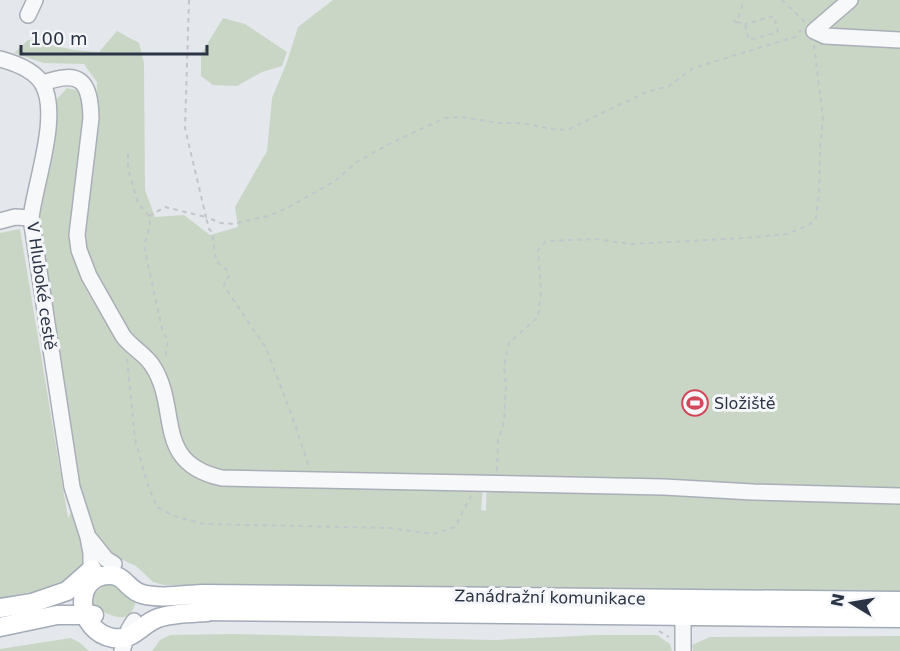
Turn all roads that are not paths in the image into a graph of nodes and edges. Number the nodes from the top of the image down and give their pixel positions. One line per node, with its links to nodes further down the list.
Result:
1 (34, 0): 3 (street)
2 (850, 0): 4 (street)
3 (28, 15)
4 (900, 40)
5 (0, 59): 6 (street)
6 (43, 83): 7 (street, V Hluboké cestě); 9 (street)
7 (32, 218): 8 (street); 10 (street, V Hluboké cestě)
8 (0, 221)
9 (900, 496)
10 (88, 537): 11 (street, V Hluboké cestě); 12 (street, V Hluboké cestě)
11 (114, 564): 12 (main road); 13 (main road)
12 (90, 580): 13 (main road); 15 (main road); 20 (main road)
13 (143, 588): 14 (main road, Zanádražní komunikace); 18 (main road)
14 (900, 601)
15 (0, 608)
16 (207, 612): 17 (main road, Zanádražní komunikace); 18 (main road, Zanádražní komunikace); 22 (main road, Zanádražní komunikace)
17 (683, 616): 19 (main road, Zanádražní komunikace); 23 (street)
18 (137, 618): 20 (main road, Zanádražní komunikace); 22 (street)
19 (900, 618)
20 (91, 623): 21 (main road); 22 (main road)
21 (0, 627)
22 (122, 647)
23 (683, 651)

